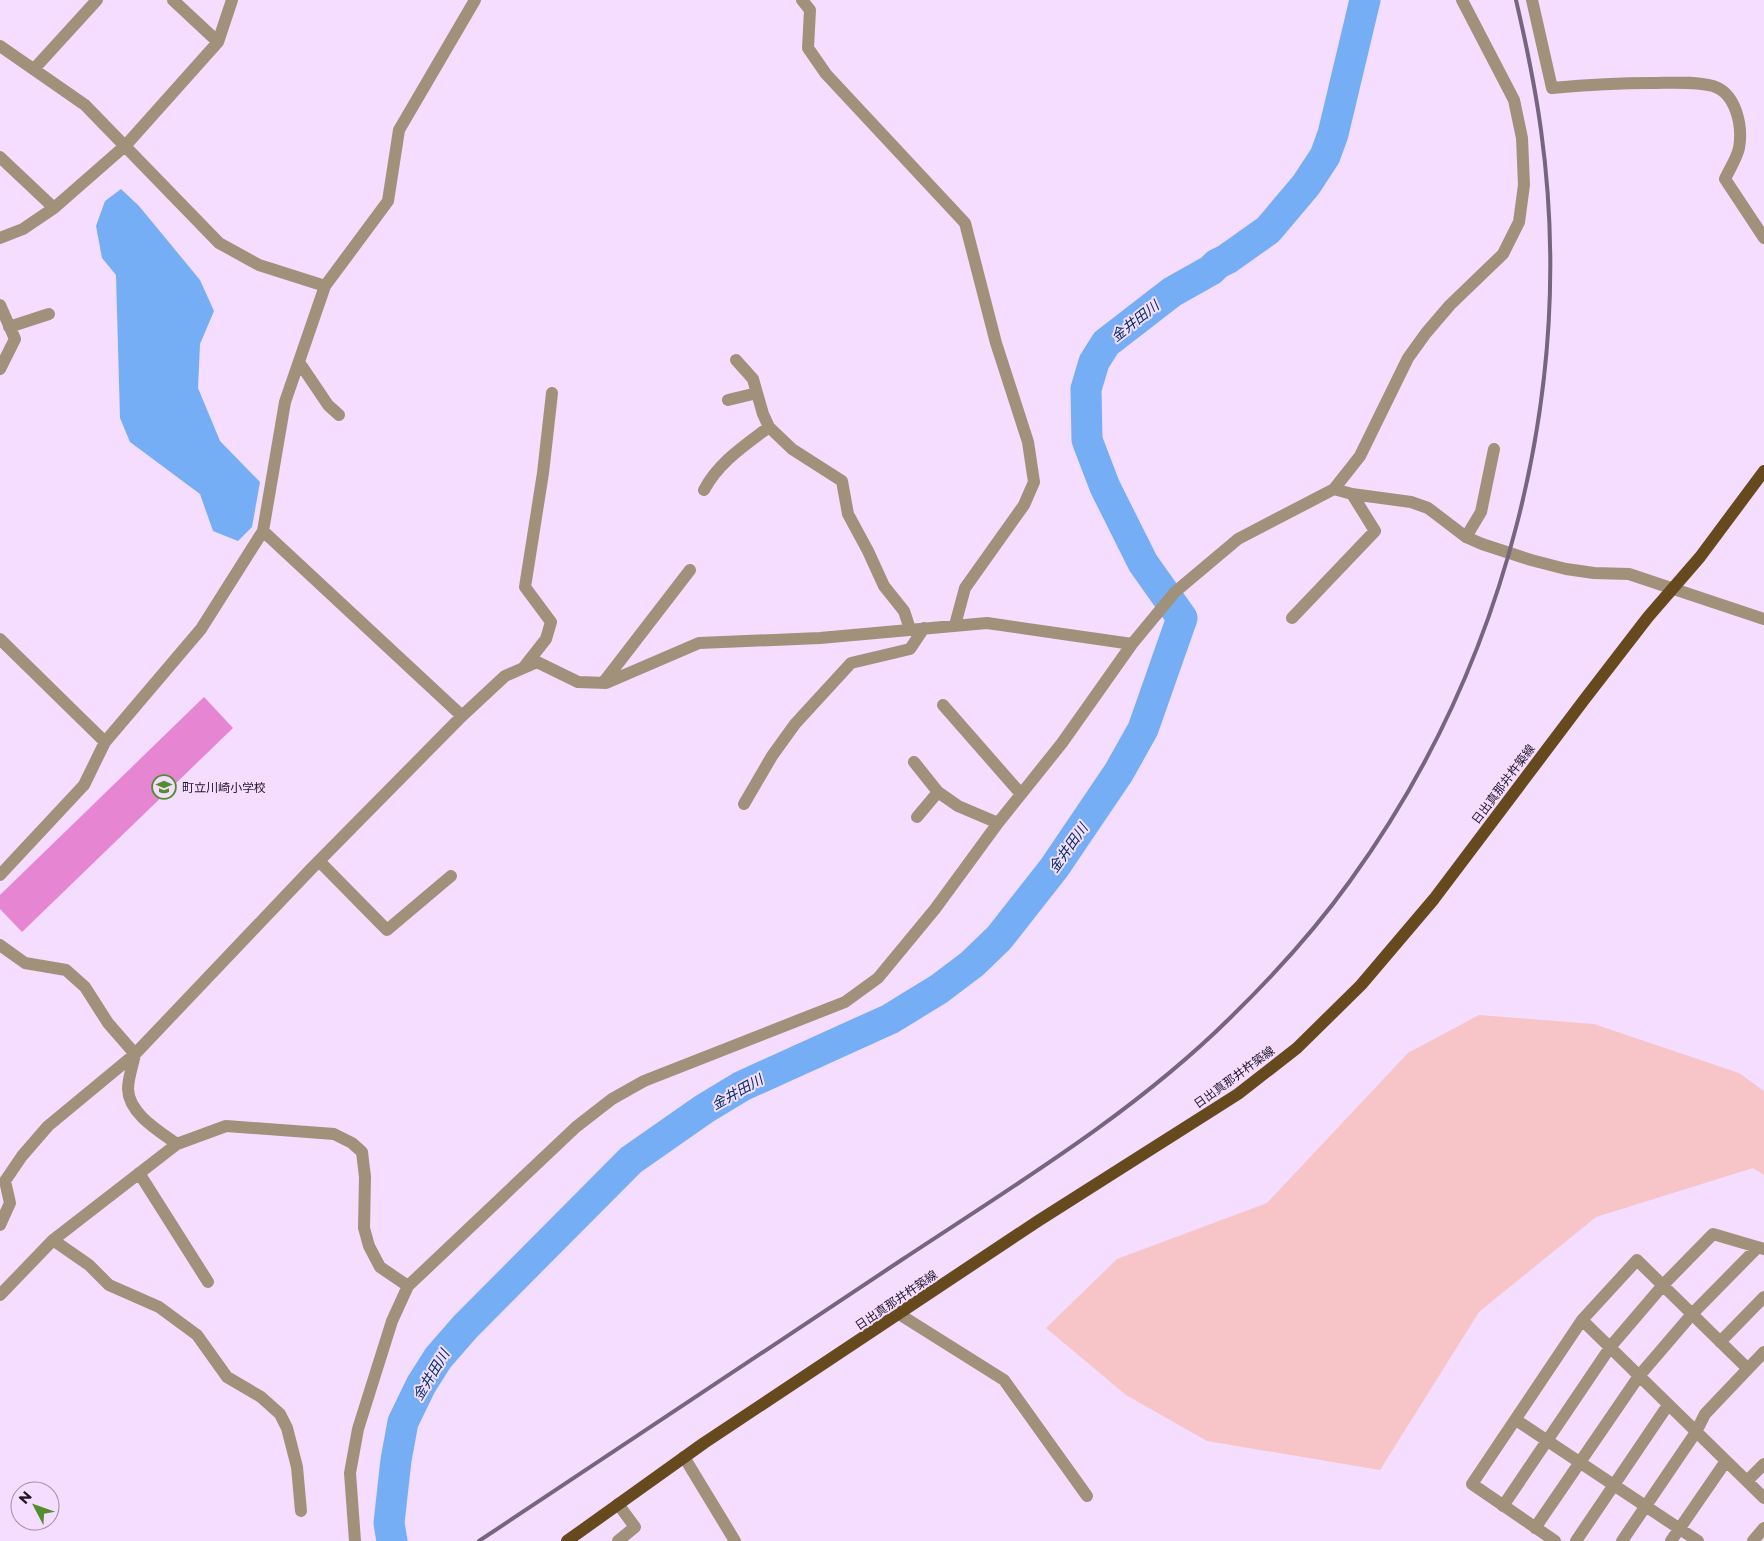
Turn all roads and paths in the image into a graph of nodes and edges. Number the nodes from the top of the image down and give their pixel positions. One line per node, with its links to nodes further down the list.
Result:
1 (97, 0): 10 (street)
2 (173, 0): 8 (street)
3 (232, 0): 8 (street)
4 (475, 0): 16 (street)
5 (802, 0): 39 (street)
6 (1462, 0): 30 (street)
7 (1532, 0): 15 (street)
8 (218, 42): 11 (street)
9 (0, 46): 10 (street)
10 (34, 69): 11 (street)
11 (126, 145): 13 (street); 16 (street)
12 (0, 157): 13 (street)
13 (54, 208): 14 (street)
14 (0, 238)
15 (1764, 238)
16 (325, 286): 21 (street)
17 (0, 305): 19 (street)
18 (49, 314): 19 (street)
19 (10, 327): 22 (street)
20 (736, 360): 24 (street)
21 (299, 362): 26 (street); 33 (street)
22 (0, 369)
23 (552, 393): 44 (street)
24 (757, 393): 25 (street); 27 (street)
25 (728, 400)
26 (339, 415)
27 (770, 427): 31 (street); 41 (street)
28 (1494, 449): 34 (street)
29 (1764, 470): 36 (main road, 日出真那井杵築線)
30 (1334, 489): 32 (street); 43 (street)
31 (704, 490)
32 (1352, 494): 34 (street); 37 (street)
33 (263, 531): 47 (street); 48 (street)
34 (1466, 537): 36 (street)
35 (690, 570): 45 (street)
36 (1673, 589): 38 (street); 71 (main road, 日出真那井杵築線)
37 (1292, 618)
38 (1764, 619)
39 (955, 624): 40 (street); 43 (street)
40 (924, 628): 41 (street); 52 (street)
41 (910, 629): 45 (street)
42 (0, 639): 48 (street)
43 (1132, 644): 51 (street)
44 (524, 667): 45 (street); 47 (street)
45 (603, 683)
46 (943, 705): 51 (street)
47 (462, 716): 55 (street)
48 (105, 742): 56 (street)
49 (914, 762): 50 (street)
50 (938, 792): 53 (street); 54 (street)
51 (1021, 794): 54 (street)
52 (744, 804)
53 (917, 818)
54 (998, 823): 67 (street)
55 (319, 861): 57 (street); 59 (street)
56 (0, 875)
57 (451, 876)
58 (0, 945): 59 (street)
59 (135, 1054): 60 (street); 62 (street)
60 (177, 1144): 61 (street); 67 (street)
61 (139, 1173): 63 (street); 65 (street)
62 (0, 1225)
63 (53, 1240): 68 (street); 93 (street)
64 (1761, 1248): 66 (street); 70 (street)
65 (208, 1282)
66 (1664, 1284): 70 (street); 72 (street); 74 (street)
67 (408, 1286): 97 (street)
68 (0, 1295)
69 (1764, 1297): 73 (street)
70 (1693, 1313): 73 (street); 77 (street)
71 (899, 1314): 82 (main road, 日出真那井杵築線); 88 (street)
72 (1582, 1320): 74 (street); 79 (street)
73 (1720, 1342): 76 (street)
74 (1611, 1346): 77 (street); 81 (street)
75 (1763, 1356): 76 (street)
76 (1747, 1368): 80 (street)
77 (1639, 1376): 78 (street); 84 (street)
78 (1668, 1406): 80 (street); 87 (street)
79 (1516, 1420): 81 (street); 91 (street)
80 (1696, 1432): 83 (street); 92 (street)
81 (1548, 1441): 84 (street); 91 (street)
82 (684, 1458): 90 (main road, 日出真那井杵築線); 100 (street)
83 (1726, 1461): 86 (street); 96 (street)
84 (1580, 1463): 87 (street); 94 (street)
85 (1764, 1464): 86 (street)
86 (1748, 1480): 89 (street)
87 (1613, 1485): 92 (street); 102 (street)
88 (1087, 1496)
89 (1764, 1498)
90 (618, 1504): 98 (main road, 日出真那井杵築線); 99 (street)
91 (1503, 1506): 94 (street)
92 (1645, 1507): 96 (street); 103 (street)
93 (302, 1511)
94 (1535, 1528): 101 (street)
95 (1764, 1528): 106 (street)
96 (1679, 1529): 104 (street); 105 (street)
97 (355, 1541)
98 (567, 1541)
99 (618, 1541)
100 (735, 1541)
101 (1555, 1541)
102 (1576, 1541)
103 (1622, 1541)
104 (1671, 1541)
105 (1698, 1541)
106 (1753, 1541)

